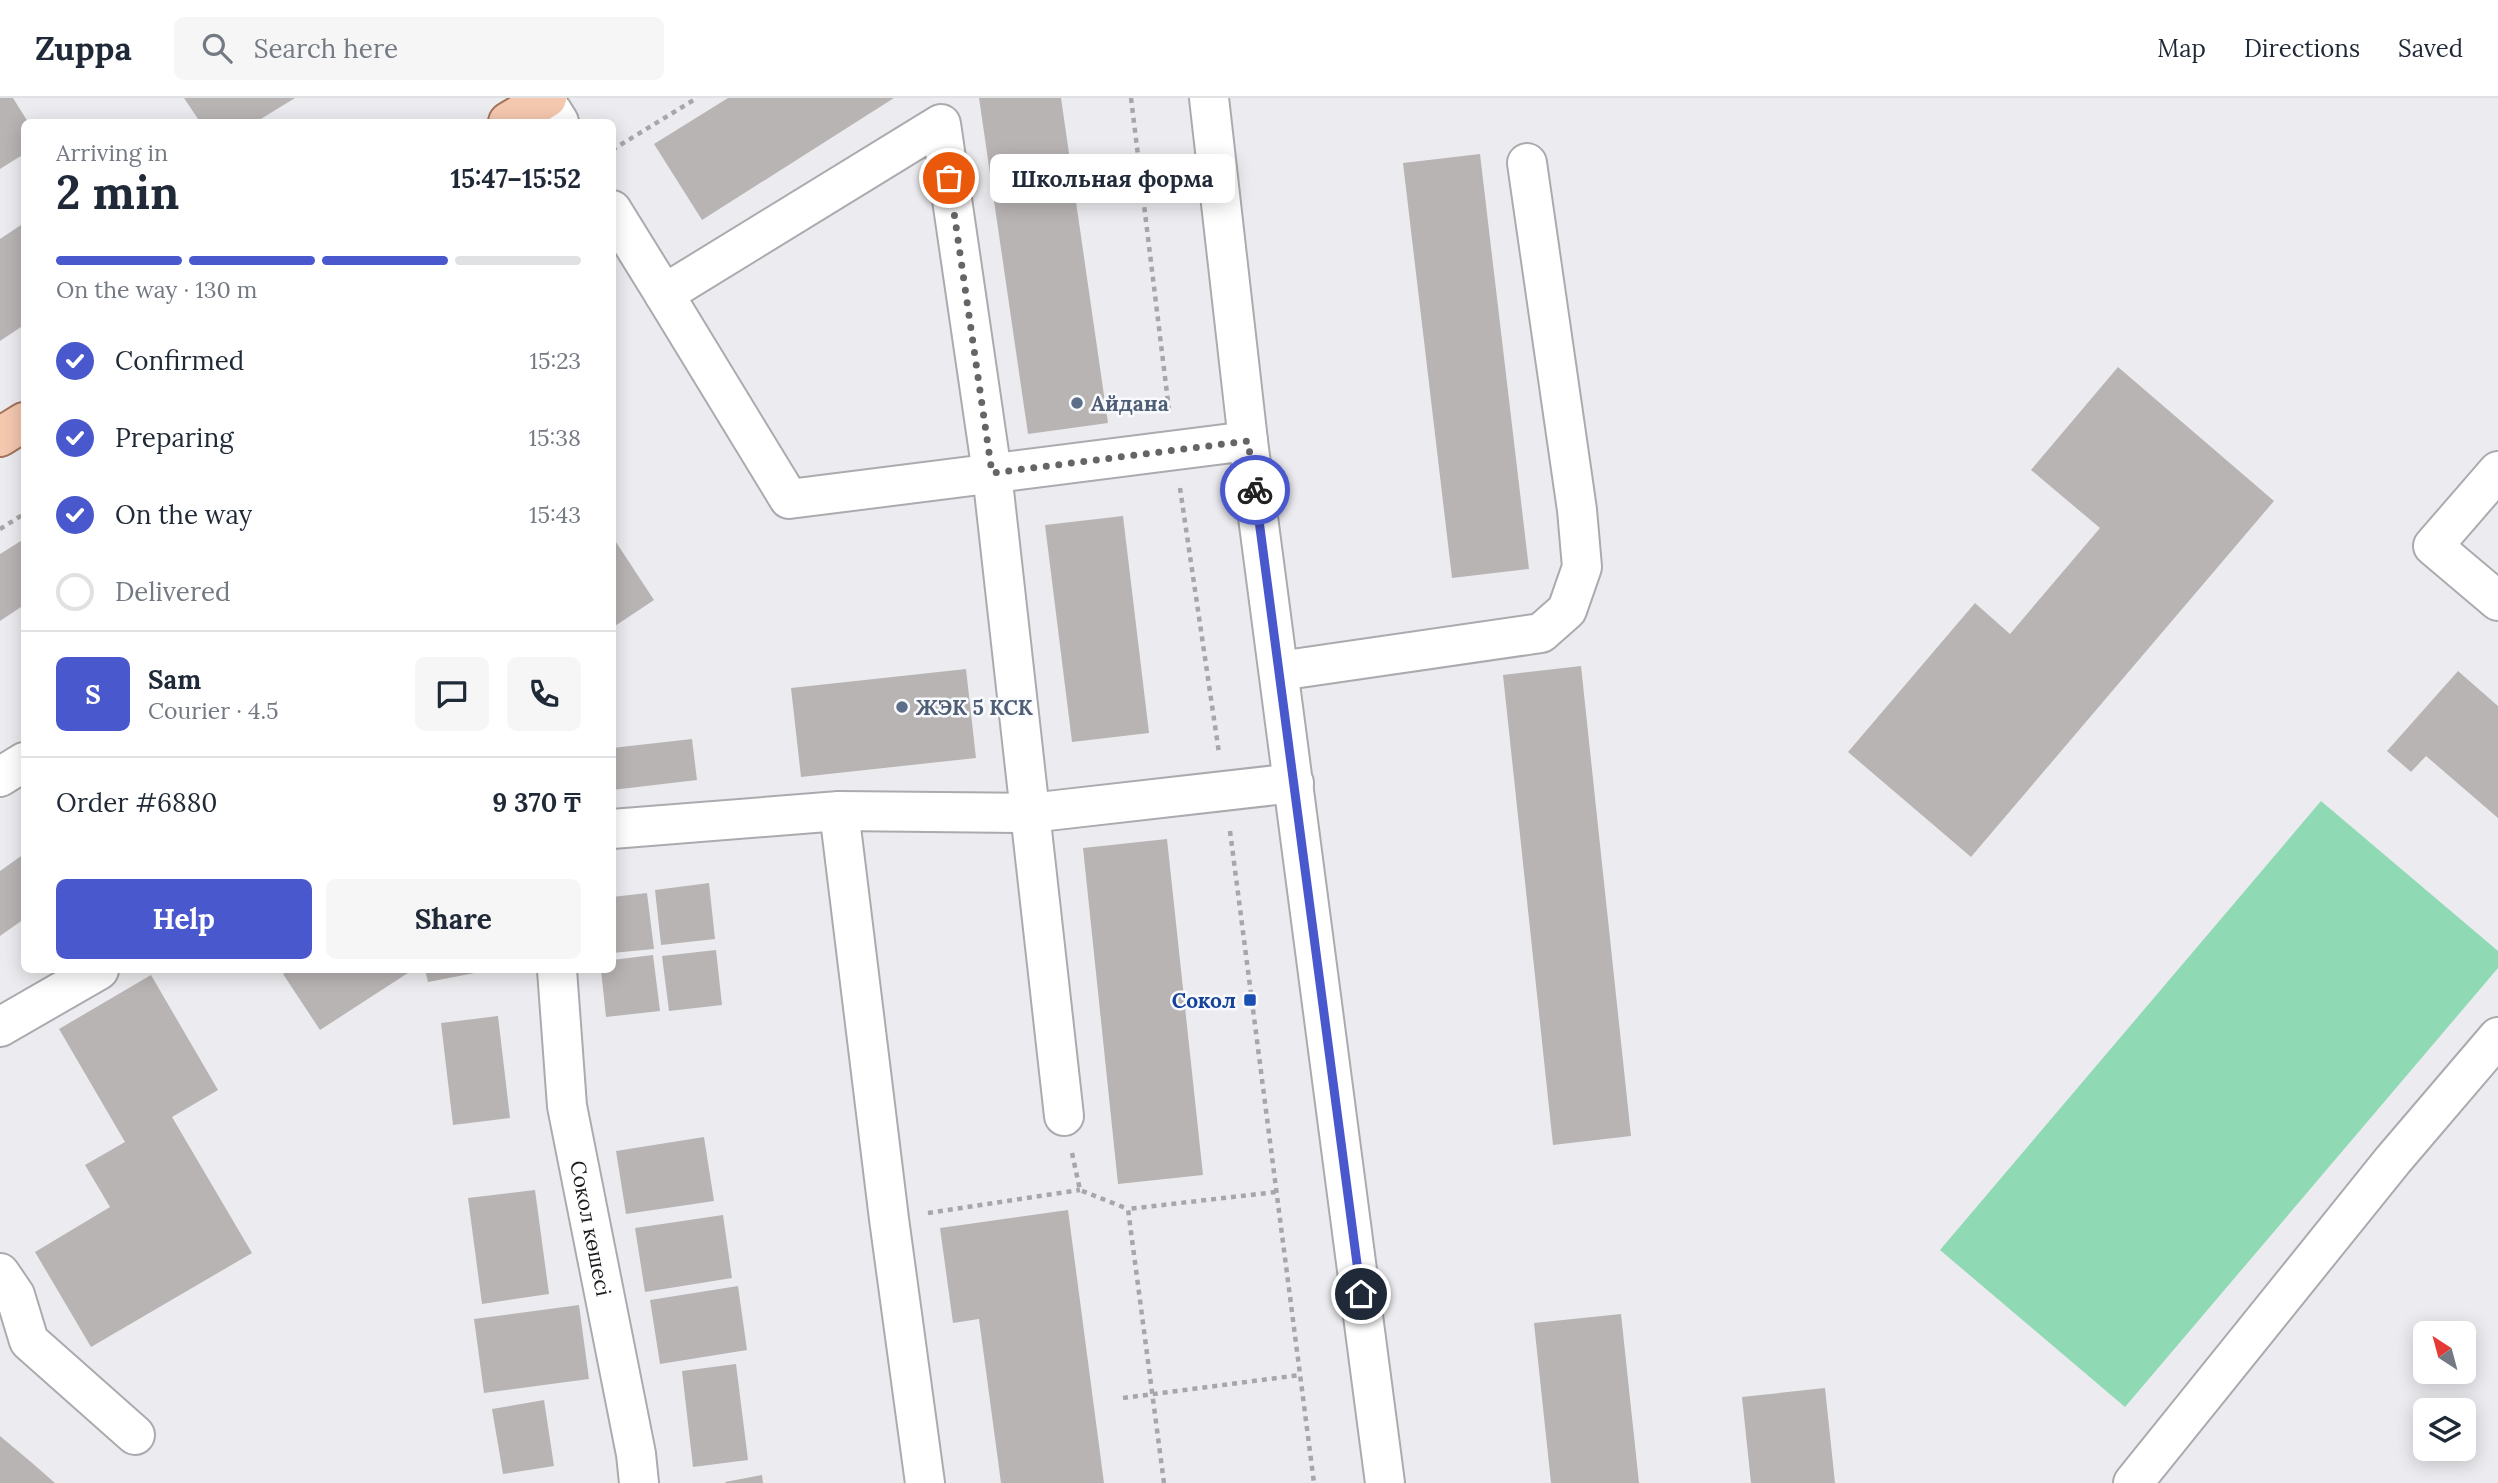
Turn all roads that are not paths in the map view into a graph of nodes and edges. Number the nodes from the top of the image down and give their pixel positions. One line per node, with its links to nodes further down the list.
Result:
1 (1209, 98): 9 (street)
2 (548, 105): 3 (main road)
3 (515, 119)
4 (1527, 163): 13 (street)
5 (616, 216): 6 (street)
6 (664, 294): 11 (street); 11 (street)
7 (21, 424): 8 (main road)
8 (0, 437)
9 (1248, 441): 11 (street); 13 (street)
10 (2498, 471): 12 (street)
11 (992, 473): 18 (street)
12 (2498, 601)
13 (1279, 671): 16 (street)
14 (21, 764): 15 (street)
15 (0, 778)
16 (1294, 783): 18 (street); 29 (street)
17 (839, 811): 18 (street); 19 (street); 28 (street)
18 (1030, 813): 24 (street)
19 (616, 829)
20 (94, 973): 22 (street)
21 (557, 973): 27 (street, Сокол көшесі)
22 (0, 1027)
23 (2498, 1037): 30 (street)
24 (1064, 1116)
25 (0, 1273): 26 (street)
26 (135, 1435)
27 (639, 1483)
28 (925, 1483)
29 (1385, 1483)
30 (2133, 1483)

